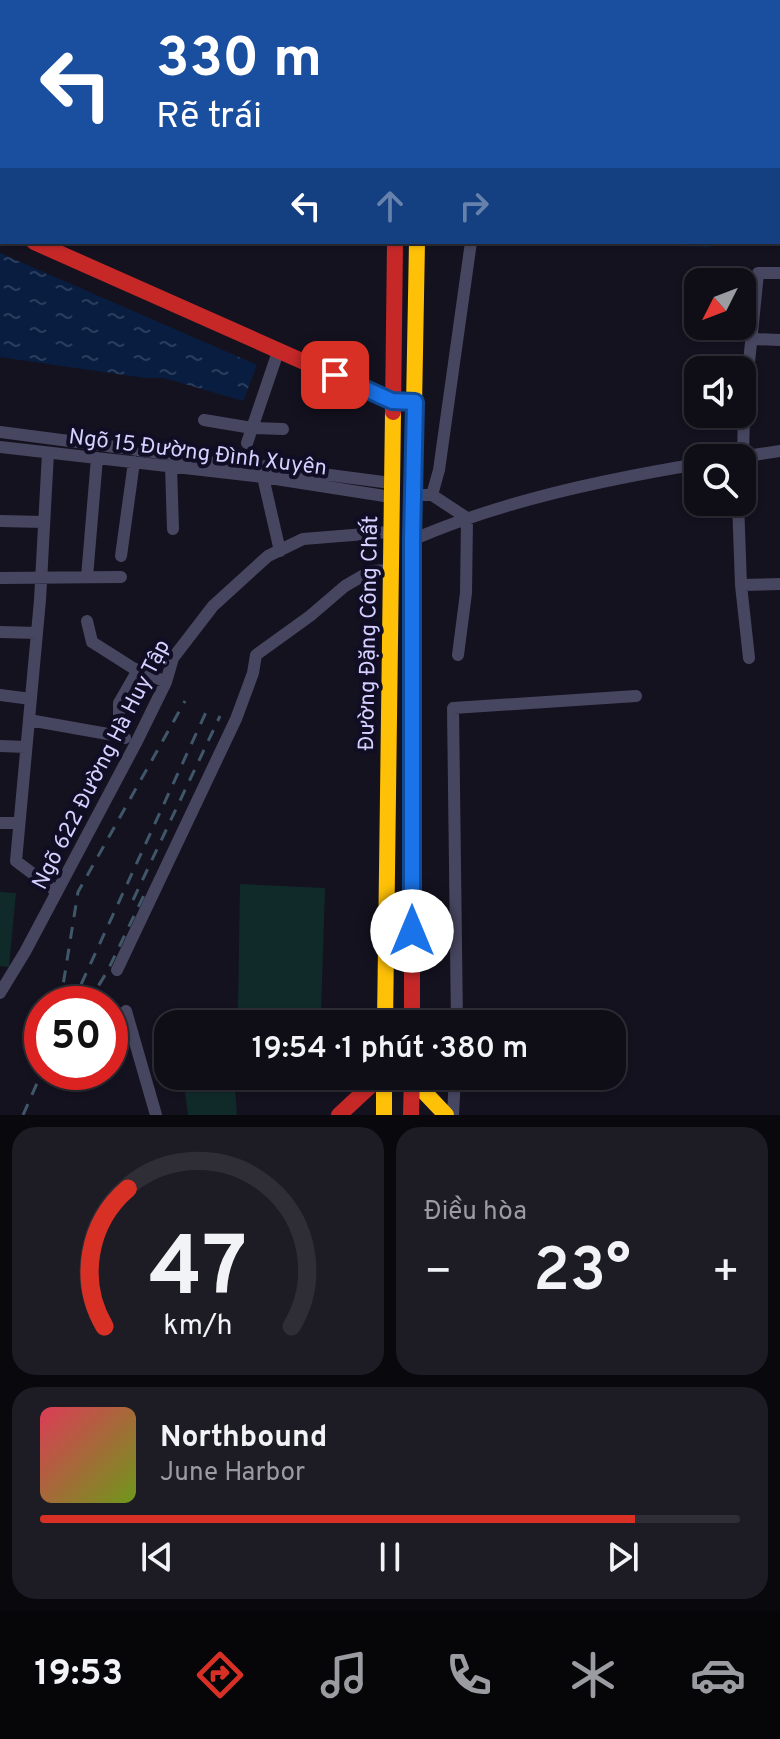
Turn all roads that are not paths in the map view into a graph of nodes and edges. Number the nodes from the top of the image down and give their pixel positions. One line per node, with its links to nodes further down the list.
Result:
1 (39, 244): 10 (main road)
2 (395, 244): 11 (main road, Đường Đặng Công Chất)
3 (417, 244): 12 (main road, Đường Đặng Công Chất)
4 (471, 244): 32 (street)
5 (780, 273): 6 (street)
6 (756, 295)
7 (756, 339): 9 (street)
8 (752, 340): 18 (street)
9 (780, 340)
10 (279, 349): 11 (main road); 14 (street)
11 (392, 401): 12 (main road); 30 (main road, Đường Đặng Công Chất)
12 (415, 402): 31 (main road, Đường Đặng Công Chất)
13 (204, 420): 14 (street)
14 (252, 428): 15 (street); 17 (street)
15 (283, 429)
16 (0, 432): 23 (street, Ngõ 15 Đường Đình Xuyên)
17 (247, 443)
18 (739, 444)
19 (0, 447): 21 (street, Ngõ 15 Đường Đình Xuyên)
20 (780, 451): 22 (street); 25 (street)
21 (48, 453): 24 (street, Ngõ 15 Đường Đình Xuyên); 36 (street)
22 (756, 455)
23 (149, 457): 26 (street, Ngõ 15 Đường Đình Xuyên); 27 (street, Ngõ 15 Đường Đình Xuyên); 30 (street, Ngõ 15 Đường Đình Xuyên)
24 (97, 458): 26 (street, Ngõ 15 Đường Đình Xuyên); 44 (street)
25 (780, 458)
26 (134, 462): 41 (street)
27 (171, 466): 29 (street, Ngõ 15 Đường Đình Xuyên); 37 (street)
28 (684, 467): 34 (street)
29 (263, 477): 30 (street, Ngõ 15 Đường Đình Xuyên); 40 (street)
30 (391, 490): 38 (main road, Đường Đặng Công Chất)
31 (414, 495): 32 (street); 39 (main road, Đường Đặng Công Chất)
32 (432, 495): 34 (street)
33 (739, 516): 49 (street)
34 (467, 518): 39 (street); 53 (street)
35 (0, 521): 36 (street)
36 (44, 522): 43 (street)
37 (173, 529)
38 (390, 532): 40 (street, Ngõ 622 Đường Hà Huy Tập); 42 (main road, Đường Đặng Công Chất)
39 (412, 540): 47 (main road, Đường Đặng Công Chất)
40 (280, 551): 56 (street, Ngõ 622 Đường Hà Huy Tập)
41 (121, 556)
42 (390, 576): 47 (main road); 68 (street); 70 (main road, Đường Đặng Công Chất)
43 (41, 577): 44 (street); 46 (street); 52 (street)
44 (87, 577): 45 (street)
45 (121, 577)
46 (0, 578)
47 (413, 582): 71 (main road, Đường Đặng Công Chất)
48 (780, 584): 49 (street)
49 (741, 585): 54 (street)
50 (87, 621): 55 (street)
51 (0, 632): 52 (street)
52 (37, 633): 59 (street)
53 (458, 655)
54 (749, 658)
55 (138, 670): 56 (street); 61 (street)
56 (166, 682): 62 (street, Ngõ 622 Đường Hà Huy Tập)
57 (0, 695): 59 (street)
58 (636, 696): 72 (street)
59 (31, 699): 60 (street)
60 (29, 720): 61 (street); 64 (street)
61 (119, 736): 62 (street)
62 (136, 743): 67 (street, Ngõ 622 Đường Hà Huy Tập)
63 (0, 746): 64 (street)
64 (26, 747): 66 (street)
65 (0, 823): 66 (street)
66 (19, 823): 67 (street)
67 (57, 892): 69 (street, Ngõ 622 Đường Hà Huy Tập)
68 (117, 970)
69 (0, 993)
70 (385, 1010)
71 (412, 1010)
72 (457, 1010)
73 (128, 1018): 79 (street)
74 (367, 1090): 80 (main road)
75 (383, 1090): 81 (main road)
76 (412, 1090): 82 (main road)
77 (424, 1090): 83 (main road)
78 (454, 1090): 84 (street)
79 (156, 1115)
80 (339, 1115)
81 (384, 1115)
82 (411, 1115)
83 (446, 1115)
84 (453, 1115)

